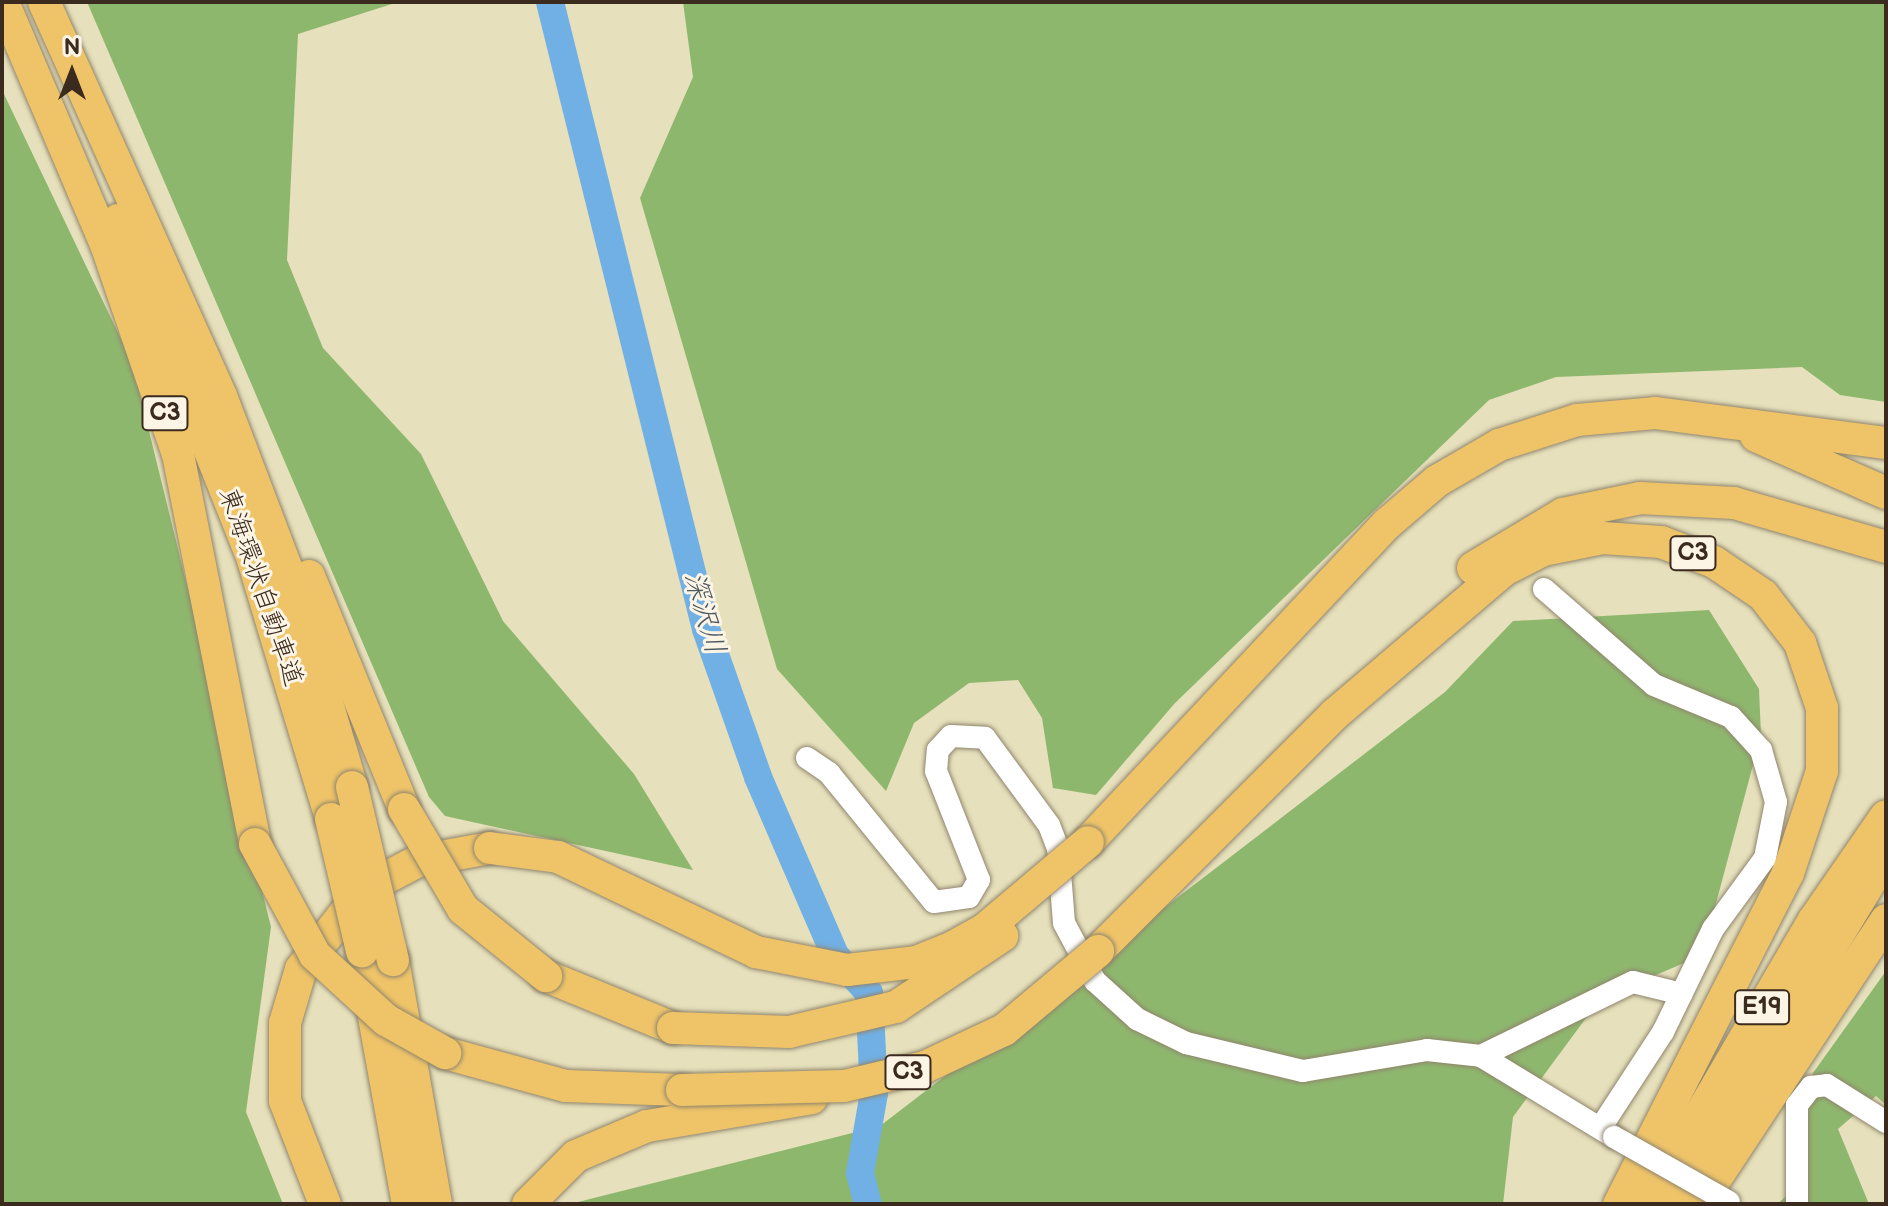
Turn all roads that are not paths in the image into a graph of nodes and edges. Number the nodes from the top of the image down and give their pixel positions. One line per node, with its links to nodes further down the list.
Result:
1 (3, 2): 18 (highway, C3, bridge)
2 (13, 2): 23 (highway, 東海環状自動車道 / C3, bridge)
3 (44, 2): 4 (highway, 東海環状自動車道 / C3)
4 (175, 283): 13 (highway, bridge); 24 (highway, 東海環状自動車道 / C3, bridge)
5 (1611, 416): 6 (highway); 7 (highway); 13 (highway)
6 (1886, 443)
7 (1886, 493)
8 (1886, 547): 12 (highway, C3)
9 (1544, 589): 16 (street)
10 (807, 758): 17 (street)
11 (1886, 816): 27 (highway, E19)
12 (1226, 822): 18 (highway, C3, bridge); 26 (highway, C3)
13 (1088, 842): 22 (highway, bridge)
14 (1886, 856): 28 (highway, E19)
15 (1886, 920): 21 (highway)
16 (1682, 994): 17 (street); 20 (street)
17 (1481, 1056): 20 (street)
18 (684, 1103): 25 (highway, C3)
19 (1886, 1122): 29 (street)
20 (1608, 1132): 21 (street, bridge)
21 (1720, 1203)
22 (325, 1204)
23 (408, 1204)
24 (436, 1204)
25 (528, 1204)
26 (1619, 1204)
27 (1648, 1204)
28 (1675, 1204)
29 (1797, 1204)

